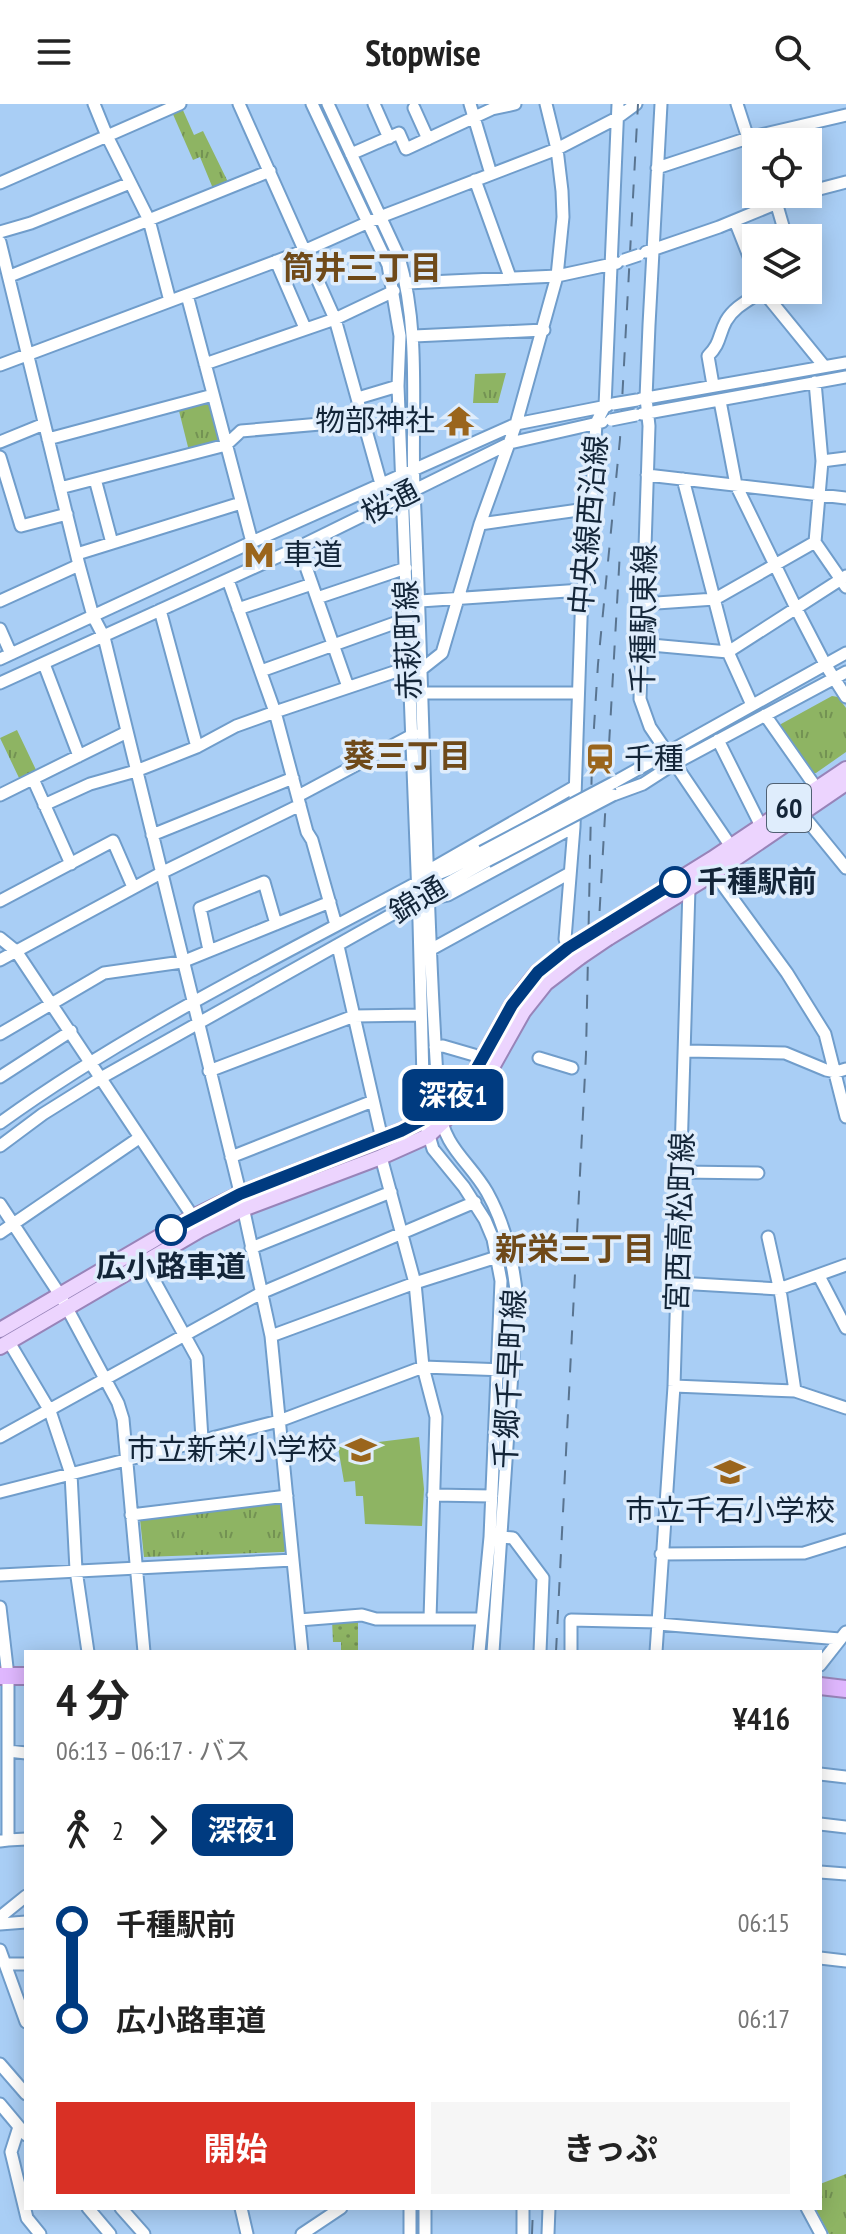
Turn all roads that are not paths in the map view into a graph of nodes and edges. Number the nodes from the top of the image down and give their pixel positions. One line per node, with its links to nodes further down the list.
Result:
1 (94, 104): 21 (street)
2 (180, 104): 21 (street)
3 (239, 104): 28 (street)
4 (312, 104): 39 (street)
5 (328, 104): 26 (street)
6 (374, 104): 22 (street)
7 (470, 104): 17 (street)
8 (515, 104): 17 (street)
9 (546, 104): 25 (street)
10 (618, 104): 18 (street, 中央線西沿線)
11 (661, 104): 27 (street, 千種駅東線)
12 (737, 104): 19 (street)
13 (842, 104): 16 (street)
14 (634, 105): 18 (street)
15 (414, 108): 23 (street)
16 (846, 116): 20 (street)
17 (475, 117): 23 (street); 29 (street)
18 (617, 118): 25 (street); 46 (street, 中央線西沿線)
19 (745, 128)
20 (793, 128)
21 (107, 136): 32 (street); 33 (street)
22 (389, 138): 23 (street); 26 (street)
23 (428, 139)
24 (742, 140): 27 (street)
25 (557, 149): 29 (street); 47 (street)
26 (351, 154): 36 (street)
27 (657, 168): 44 (street, 千種駅東線)
28 (270, 171): 37 (street); 43 (street)
29 (491, 174): 30 (street)
30 (475, 180): 36 (street); 48 (street)
31 (846, 182): 34 (street)
32 (0, 183)
33 (130, 183): 37 (street); 40 (street)
34 (822, 188)
35 (757, 208): 38 (street)
36 (380, 217): 39 (street); 49 (street)
37 (149, 220): 50 (street); 53 (street)
38 (735, 221): 41 (street); 44 (street)
39 (367, 223): 43 (street); 51 (street)
40 (0, 232)
41 (742, 239)
42 (0, 242): 50 (street)
43 (306, 250): 45 (street); 56 (street)
44 (653, 250): 46 (street, bridge); 71 (street, 千種駅東線)
45 (276, 261): 52 (street); 57 (street)
46 (612, 265): 47 (street); 73 (street, 中央線西沿線)
47 (557, 276): 48 (street); 58 (street)
48 (510, 277): 49 (street)
49 (407, 283): 59 (street)
50 (7, 284): 60 (street)
51 (394, 291): 56 (street); 68 (street)
52 (187, 295): 53 (street); 62 (street)
53 (170, 301): 60 (street)
54 (745, 304): 67 (street)
55 (773, 304): 64 (street)
56 (335, 319): 57 (street); 70 (street)
57 (305, 328): 62 (street)
58 (544, 330): 59 (street); 78 (street)
59 (414, 336): 86 (street)
60 (27, 353): 63 (street); 77 (street)
61 (846, 363): 64 (street)
62 (205, 364): 69 (street)
63 (0, 365)
64 (824, 366): 67 (street)
65 (846, 377): 66 (street)
66 (815, 382): 72 (street); 85 (street)
67 (713, 385): 71 (street)
68 (398, 386): 70 (street); 86 (street)
69 (213, 395): 79 (street); 82 (street)
70 (358, 398): 75 (street)
71 (642, 399): 73 (street, 桜通, bridge); 74 (street, 千種駅東線)
72 (720, 401): 74 (street); 91 (street)
73 (609, 405): 76 (street, 中央線西沿線); 78 (street, 桜通)
74 (642, 414): 76 (street, 桜通, bridge); 87 (street, 千種駅東線)
75 (361, 416): 82 (street); 90 (street)
76 (596, 423): 81 (street, 桜通); 97 (street, 中央線西沿線)
77 (44, 424): 79 (street); 80 (street)
78 (516, 424): 81 (street); 86 (street, 桜通)
79 (48, 439): 92 (street)
80 (0, 442)
81 (510, 443): 93 (street, 桜通); 99 (street)
82 (226, 445): 88 (street); 96 (street)
83 (0, 457): 98 (street)
84 (846, 458): 85 (street)
85 (822, 461): 94 (street)
86 (408, 471): 90 (street, 桜通); 93 (street)
87 (647, 475): 89 (street); 116 (street, 千種駅東線)
88 (95, 479): 92 (street); 102 (street)
89 (683, 479): 91 (street); 113 (street)
90 (381, 484): 100 (street, 桜通)
91 (736, 485): 94 (street); 105 (street)
92 (60, 488): 98 (street)
93 (409, 494): 103 (street, 桜通); 106 (street, 赤萩町線); 115 (street, 赤萩町線)
94 (819, 496): 95 (street); 101 (street)
95 (846, 498)
96 (241, 503): 100 (street); 102 (street)
97 (593, 508): 99 (street); 110 (street, 中央線西沿線)
98 (67, 514): 104 (street)
99 (480, 524): 112 (street)
100 (252, 542): 120 (street, 桜通)
101 (815, 542): 105 (street); 108 (street)
102 (112, 543): 104 (street)
103 (299, 547): 107 (street, 桜通); 109 (street)
104 (78, 560): 114 (street); 120 (street)
105 (776, 565): 113 (street); 119 (street)
106 (406, 568): 111 (street); 121 (street, 赤萩町線)
107 (228, 580): 117 (street); 118 (street, 桜通)
108 (844, 581): 119 (street)
109 (312, 584): 111 (street); 117 (street)
110 (582, 590): 112 (street); 139 (street, 中央線西沿線)
111 (317, 598): 125 (street)
112 (460, 598): 115 (street); 132 (street)
113 (715, 599): 116 (street); 126 (street)
114 (0, 601)
115 (420, 601): 132 (street, 赤萩町線)
116 (642, 604): 124 (street, 千種駅東線)
117 (238, 609): 133 (street)
118 (160, 610): 123 (street, 桜通); 148 (street)
119 (797, 610): 126 (street); 130 (street)
120 (93, 616): 123 (street); 128 (street, 桜通)
121 (406, 619): 125 (street); 131 (street, 赤萩町線)
122 (0, 629): 128 (street)
123 (104, 637): 129 (street, 桜通); 144 (street)
124 (640, 644): 126 (street); 149 (street, 千種駅東線)
125 (333, 645): 133 (street); 137 (street)
126 (728, 652): 141 (street)
127 (846, 653): 130 (street, 錦通)
128 (6, 656)
129 (44, 664): 136 (street, 桜通); 150 (street)
130 (825, 664): 135 (street); 141 (street, 錦通)
131 (409, 667): 137 (street); 146 (street, 赤萩町線)
132 (423, 668): 138 (street, 赤萩町線)
133 (261, 671): 142 (street)
134 (846, 672): 135 (street, 錦通)
135 (834, 679): 140 (street); 143 (street, 錦通)
136 (0, 683)
137 (348, 687): 142 (street)
138 (423, 693): 139 (street); 145 (street, 赤萩町線)
139 (578, 693): 157 (street, 中央線西沿線)
140 (846, 697)
141 (752, 705): 149 (street, 錦通)
142 (275, 712): 148 (street); 154 (street)
143 (765, 715): 147 (street, 錦通); 159 (street)
144 (127, 732): 150 (street); 153 (street)
145 (425, 733): 146 (street); 174 (street, 赤萩町線)
146 (411, 735): 161 (street); 174 (street, 赤萩町線)
147 (718, 740): 151 (street, 錦通); 164 (street)
148 (197, 747): 153 (street)
149 (666, 753): 151 (street, 千種駅東線); 158 (street, 錦通)
150 (79, 756): 155 (street)
151 (674, 764): 158 (street, 錦通); 167 (street, 千種駅東線)
152 (846, 769): 159 (main road, 60)
153 (136, 771): 162 (street); 166 (street)
154 (293, 778): 161 (street); 166 (street)
155 (33, 779): 160 (street); 162 (street)
156 (846, 783): 163 (main road, 60)
157 (574, 787): 165 (street, 中央線西沿線); 174 (street)
158 (613, 789): 168 (street, 錦通, bridge)
159 (817, 789): 164 (main road, 60)
160 (0, 795)
161 (299, 800): 171 (street); 179 (street)
162 (44, 805): 169 (street)
163 (802, 814): 167 (main road, 60); 170 (street)
164 (761, 826): 167 (main road, 60)
165 (574, 827): 173 (street, 中央線西沿線); 177 (street)
166 (152, 835): 171 (street)
167 (735, 851): 172 (main road, 60); 182 (main road, 60)
168 (485, 857): 174 (street, 錦通); 177 (street, 錦通)
169 (71, 864): 175 (street); 178 (street)
170 (846, 868)
171 (161, 873): 175 (street); 190 (street)
172 (714, 873): 176 (main road, 60); 204 (street)
173 (568, 874): 185 (street, 中央線西沿線); 187 (street)
174 (425, 876): 177 (street, 赤萩町線); 181 (street, 錦通)
175 (133, 887): 188 (street)
176 (689, 888): 182 (main road, 60); 199 (street, 宮西高松町線)
177 (426, 898): 184 (street, 錦通); 187 (street, 赤萩町線); 193 (street, 赤萩町線)
178 (0, 901)
179 (330, 902): 180 (street); 181 (street)
180 (276, 924): 186 (street); 186 (street)
181 (336, 925): 192 (street, 錦通)
182 (609, 931): 185 (main road, 60, bridge)
183 (0, 938): 188 (street)
184 (338, 946): 194 (street); 195 (street, 錦通)
185 (576, 948): 209 (main road, 60); 213 (main road, 60)
186 (209, 950): 190 (street)
187 (430, 950): 198 (street, 赤萩町線)
188 (16, 951): 189 (street); 191 (street)
189 (0, 960)
190 (182, 962): 191 (street); 192 (street)
191 (51, 1002): 196 (street); 197 (street)
192 (194, 1004): 195 (street); 202 (street, 錦通)
193 (420, 1015): 194 (street); 211 (street, 赤萩町線)
194 (354, 1016): 205 (street); 208 (street)
195 (197, 1023): 205 (street); 207 (street, 錦通)
196 (71, 1031): 202 (street); 206 (street)
197 (0, 1034)
198 (435, 1047): 200 (street); 209 (street, 赤萩町線)
199 (686, 1051): 204 (street); 220 (street, 宮西高松町線)
200 (474, 1055)
201 (539, 1058): 203 (street)
202 (91, 1061): 207 (street); 212 (street, 錦通)
203 (572, 1068)
204 (841, 1070): 210 (street)
205 (209, 1071): 218 (street)
206 (0, 1077)
207 (99, 1079): 215 (street); 217 (street, 錦通)
208 (373, 1101): 216 (street); 218 (street)
209 (439, 1107): 211 (main road, 60); 213 (street, 赤萩町線)
210 (846, 1117)
211 (424, 1119): 214 (street, 赤萩町線); 216 (main road, 60)
212 (0, 1123)
213 (441, 1125): 214 (main road, 60); 247 (street, 千郷千早町線)
214 (428, 1136): 219 (main road, 60); 224 (street, 千郷千早町線)
215 (139, 1138): 226 (street); 227 (street)
216 (382, 1139): 223 (main road, 60)
217 (0, 1146)
218 (231, 1157): 223 (street)
219 (381, 1157): 222 (street); 223 (main road, 60)
220 (681, 1172): 221 (street); 237 (street, 宮西高松町線)
221 (758, 1173)
222 (391, 1192): 229 (street); 231 (street)
223 (241, 1202): 226 (main road, 60); 231 (street); 233 (main road, 60)
224 (475, 1202): 229 (street); 232 (street, 千郷千早町線)
225 (0, 1204): 227 (street)
226 (193, 1217): 240 (main road, 60)
227 (13, 1224): 228 (street); 240 (street)
228 (0, 1233)
229 (402, 1234): 236 (street); 239 (street)
230 (768, 1237): 238 (street)
231 (251, 1248): 239 (street)
232 (497, 1257): 236 (street); 246 (street, 千郷千早町線)
233 (144, 1262): 240 (main road, 60); 242 (street)
234 (846, 1265): 235 (street)
235 (819, 1276): 238 (street); 241 (street)
236 (415, 1283): 243 (street); 245 (street)
237 (678, 1283): 238 (street); 249 (street, 宮西高松町線)
238 (779, 1289): 250 (street)
239 (261, 1293): 242 (street); 243 (street)
240 (63, 1301): 244 (main road, 60); 248 (street)
241 (846, 1328)
242 (186, 1336): 248 (street); 255 (street)
243 (271, 1336): 253 (street)
244 (3, 1340): 252 (street)
245 (423, 1367): 246 (street); 253 (street); 259 (street)
246 (498, 1370): 247 (street); 261 (street, 千郷千早町線)
247 (512, 1370): 263 (street, 千郷千早町線)
248 (107, 1380): 252 (street); 256 (street)
249 (674, 1386): 250 (street); 265 (street, 宮西高松町線)
250 (795, 1391): 251 (street)
251 (846, 1408)
252 (50, 1411): 254 (street); 257 (street)
253 (279, 1421): 255 (street); 260 (street)
254 (0, 1437)
255 (202, 1439): 256 (street)
256 (126, 1462): 257 (street); 262 (street)
257 (71, 1474): 258 (street); 268 (street)
258 (0, 1492)
259 (433, 1495): 261 (street); 271 (street)
260 (287, 1496): 262 (street); 266 (street)
261 (492, 1496): 272 (street, 千郷千早町線)
262 (131, 1515): 267 (street)
263 (501, 1537): 280 (street, 千郷千早町線); 281 (street)
264 (846, 1540): 265 (street)
265 (661, 1554): 274 (street, 宮西高松町線)
266 (293, 1560): 267 (street); 273 (street)
267 (135, 1568): 268 (street); 277 (street)
268 (76, 1570): 269 (street); 276 (street)
269 (0, 1575)
270 (0, 1607): 285 (street)
271 (430, 1619): 272 (street); 273 (street)
272 (481, 1619): 279 (street, 千郷千早町線)
273 (299, 1620): 278 (street)
274 (658, 1623): 275 (street); 282 (street); 283 (street, 宮西高松町線)
275 (843, 1635): 284 (street)
276 (88, 1650)
277 (144, 1650)
278 (302, 1650)
279 (479, 1650)
280 (493, 1650)
281 (540, 1650)
282 (571, 1650)
283 (656, 1650)
284 (822, 1662)
285 (4, 1676): 288 (street)
286 (822, 1686): 287 (highway)
287 (846, 1689)
288 (8, 1751): 289 (street); 295 (street)
289 (24, 1753)
290 (822, 1774): 291 (street)
291 (846, 1777)
292 (822, 1824): 293 (street)
293 (846, 1827)
294 (24, 1839): 295 (street)
295 (4, 1840)
296 (822, 1872): 297 (street)
297 (846, 1874)
298 (24, 1898): 299 (street)
299 (0, 1917)
300 (24, 1922): 301 (street)
301 (0, 1924)
302 (0, 1950): 305 (street)
303 (822, 1958): 304 (street)
304 (846, 1961)
305 (5, 1964): 306 (street); 307 (street)
306 (24, 1964)
307 (24, 2016)
308 (0, 2064): 309 (street)
309 (24, 2092)
310 (1, 2107): 311 (street)
311 (22, 2131): 312 (street); 313 (street)
312 (0, 2155)
313 (24, 2206)
314 (25, 2210): 324 (street)
315 (90, 2210): 325 (street)
316 (128, 2210): 326 (street)
317 (241, 2210): 327 (street)
318 (338, 2210): 328 (street)
319 (410, 2210): 329 (street)
320 (425, 2210): 330 (street)
321 (523, 2210): 331 (street)
322 (549, 2210): 332 (street)
323 (808, 2210): 333 (street)
324 (40, 2234)
325 (110, 2234)
326 (144, 2234)
327 (247, 2234)
328 (302, 2234)
329 (410, 2234)
330 (425, 2234)
331 (523, 2234)
332 (548, 2234)
333 (821, 2234)

